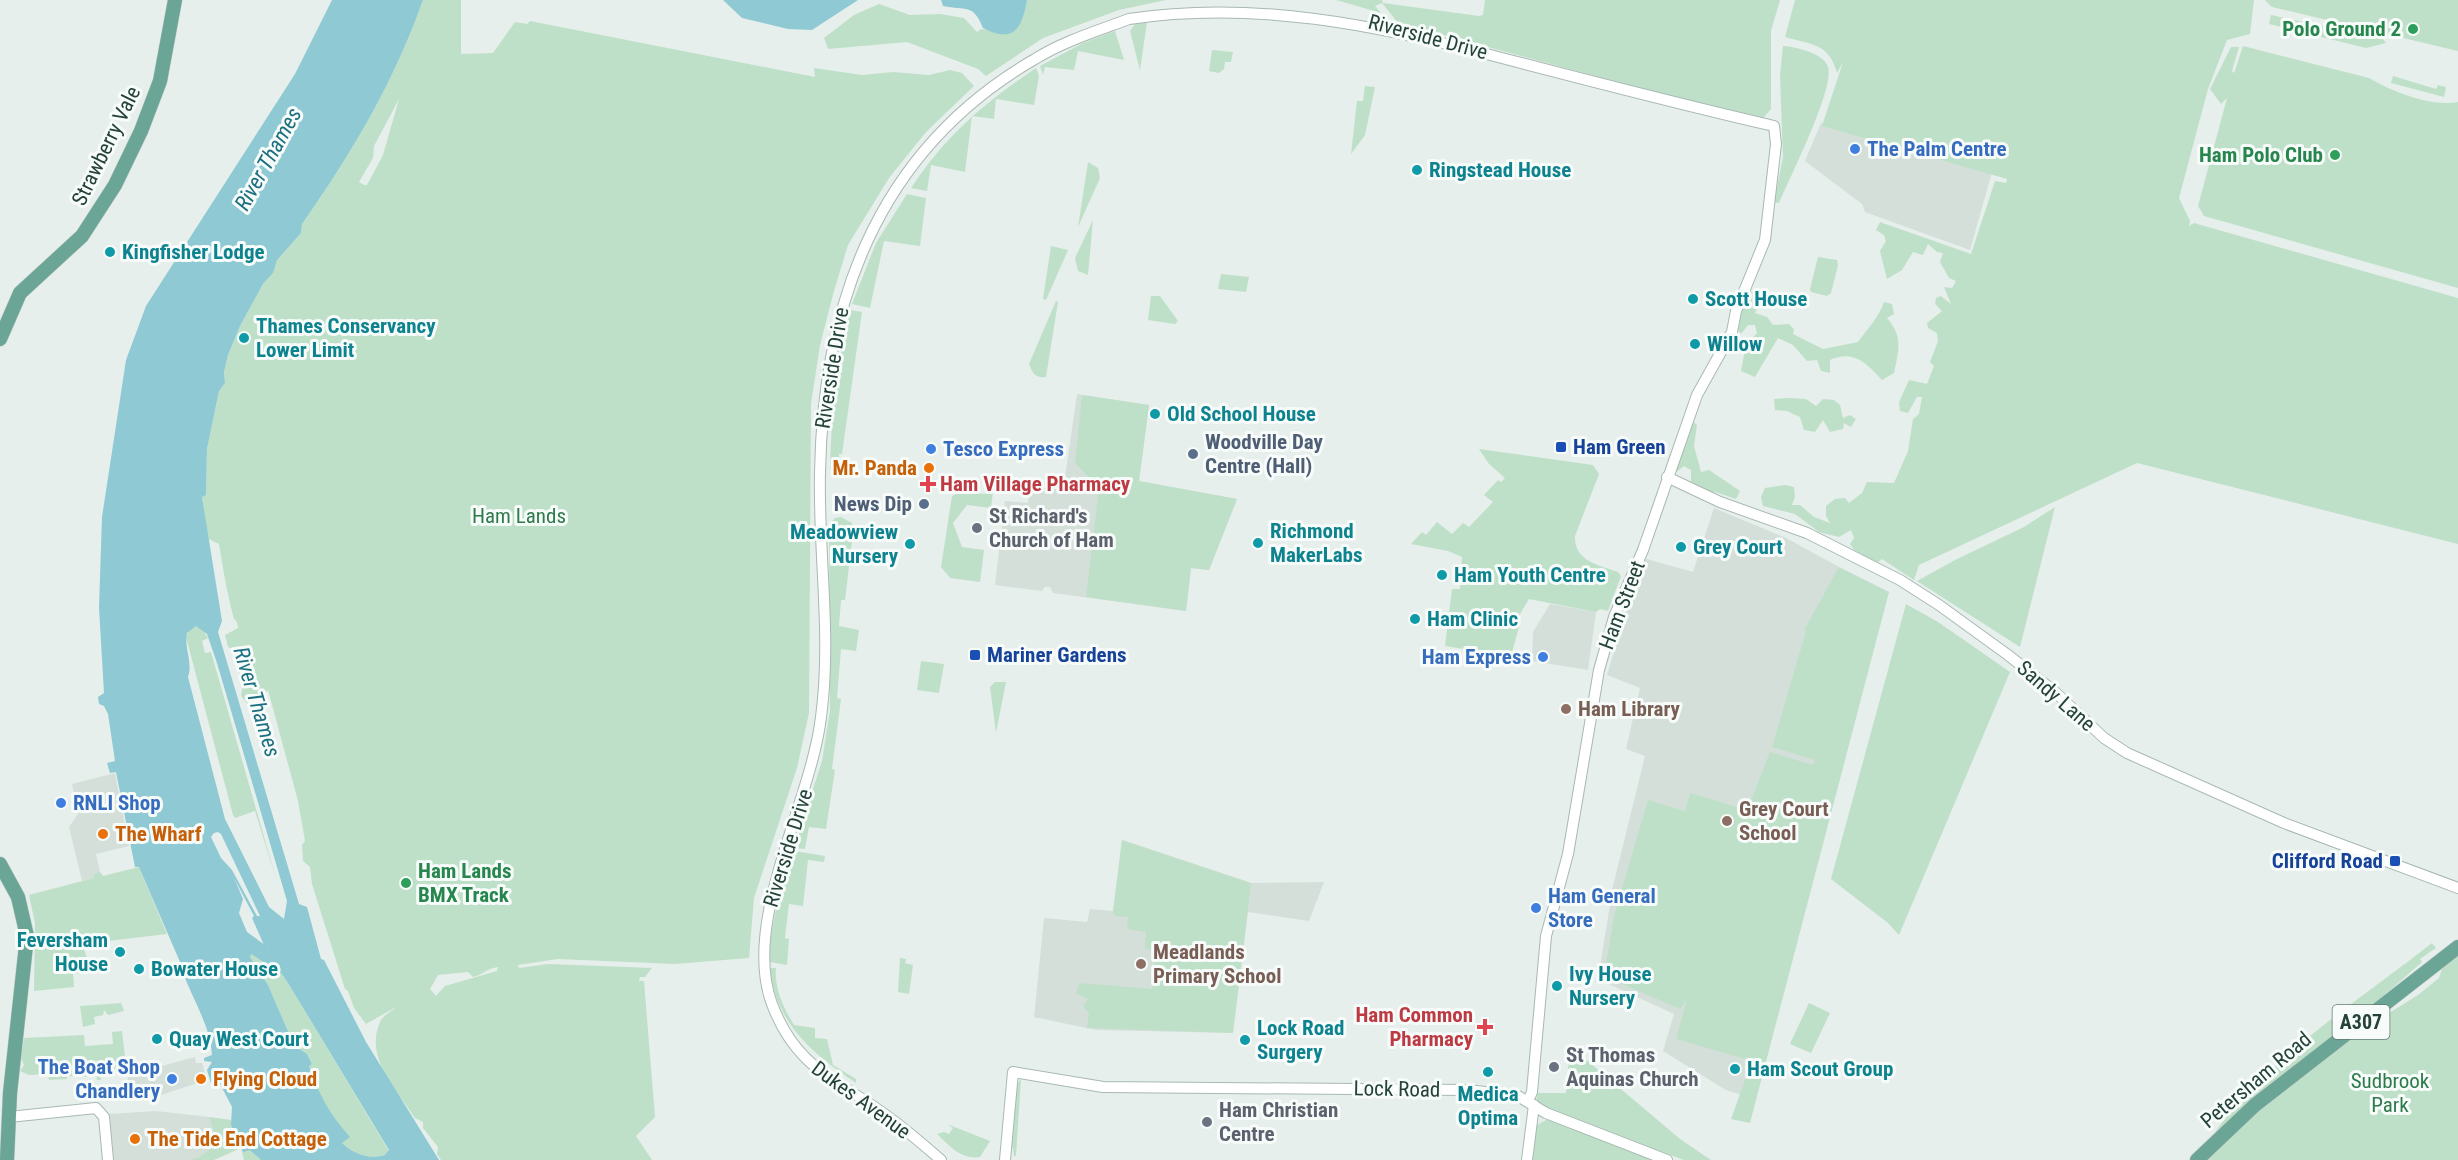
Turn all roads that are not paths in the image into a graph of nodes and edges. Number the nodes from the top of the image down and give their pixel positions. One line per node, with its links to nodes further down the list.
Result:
1 (175, 0): 5 (main road, Strawberry Vale)
2 (1236, 1): 10 (street, Riverside Drive)
3 (1254, 2): 4 (street, Riverside Drive)
4 (1774, 126): 6 (street, Ham Street)
5 (0, 339)
6 (1667, 477): 8 (street, Sandy Lane); 11 (street, Ham Street)
7 (0, 864): 12 (main road)
8 (2458, 888)
9 (2458, 947): 19 (main road, Petersham Road / A307)
10 (764, 968): 15 (street, Dukes Avenue)
11 (1531, 1103): 16 (street, Lock Road); 17 (street, Ham Street); 18 (street, Lock Road)
12 (5, 1117): 13 (main road); 14 (street)
13 (4, 1149)
14 (108, 1160)
15 (941, 1160)
16 (1005, 1160)
17 (1527, 1160)
18 (1667, 1160)
19 (2197, 1160)

